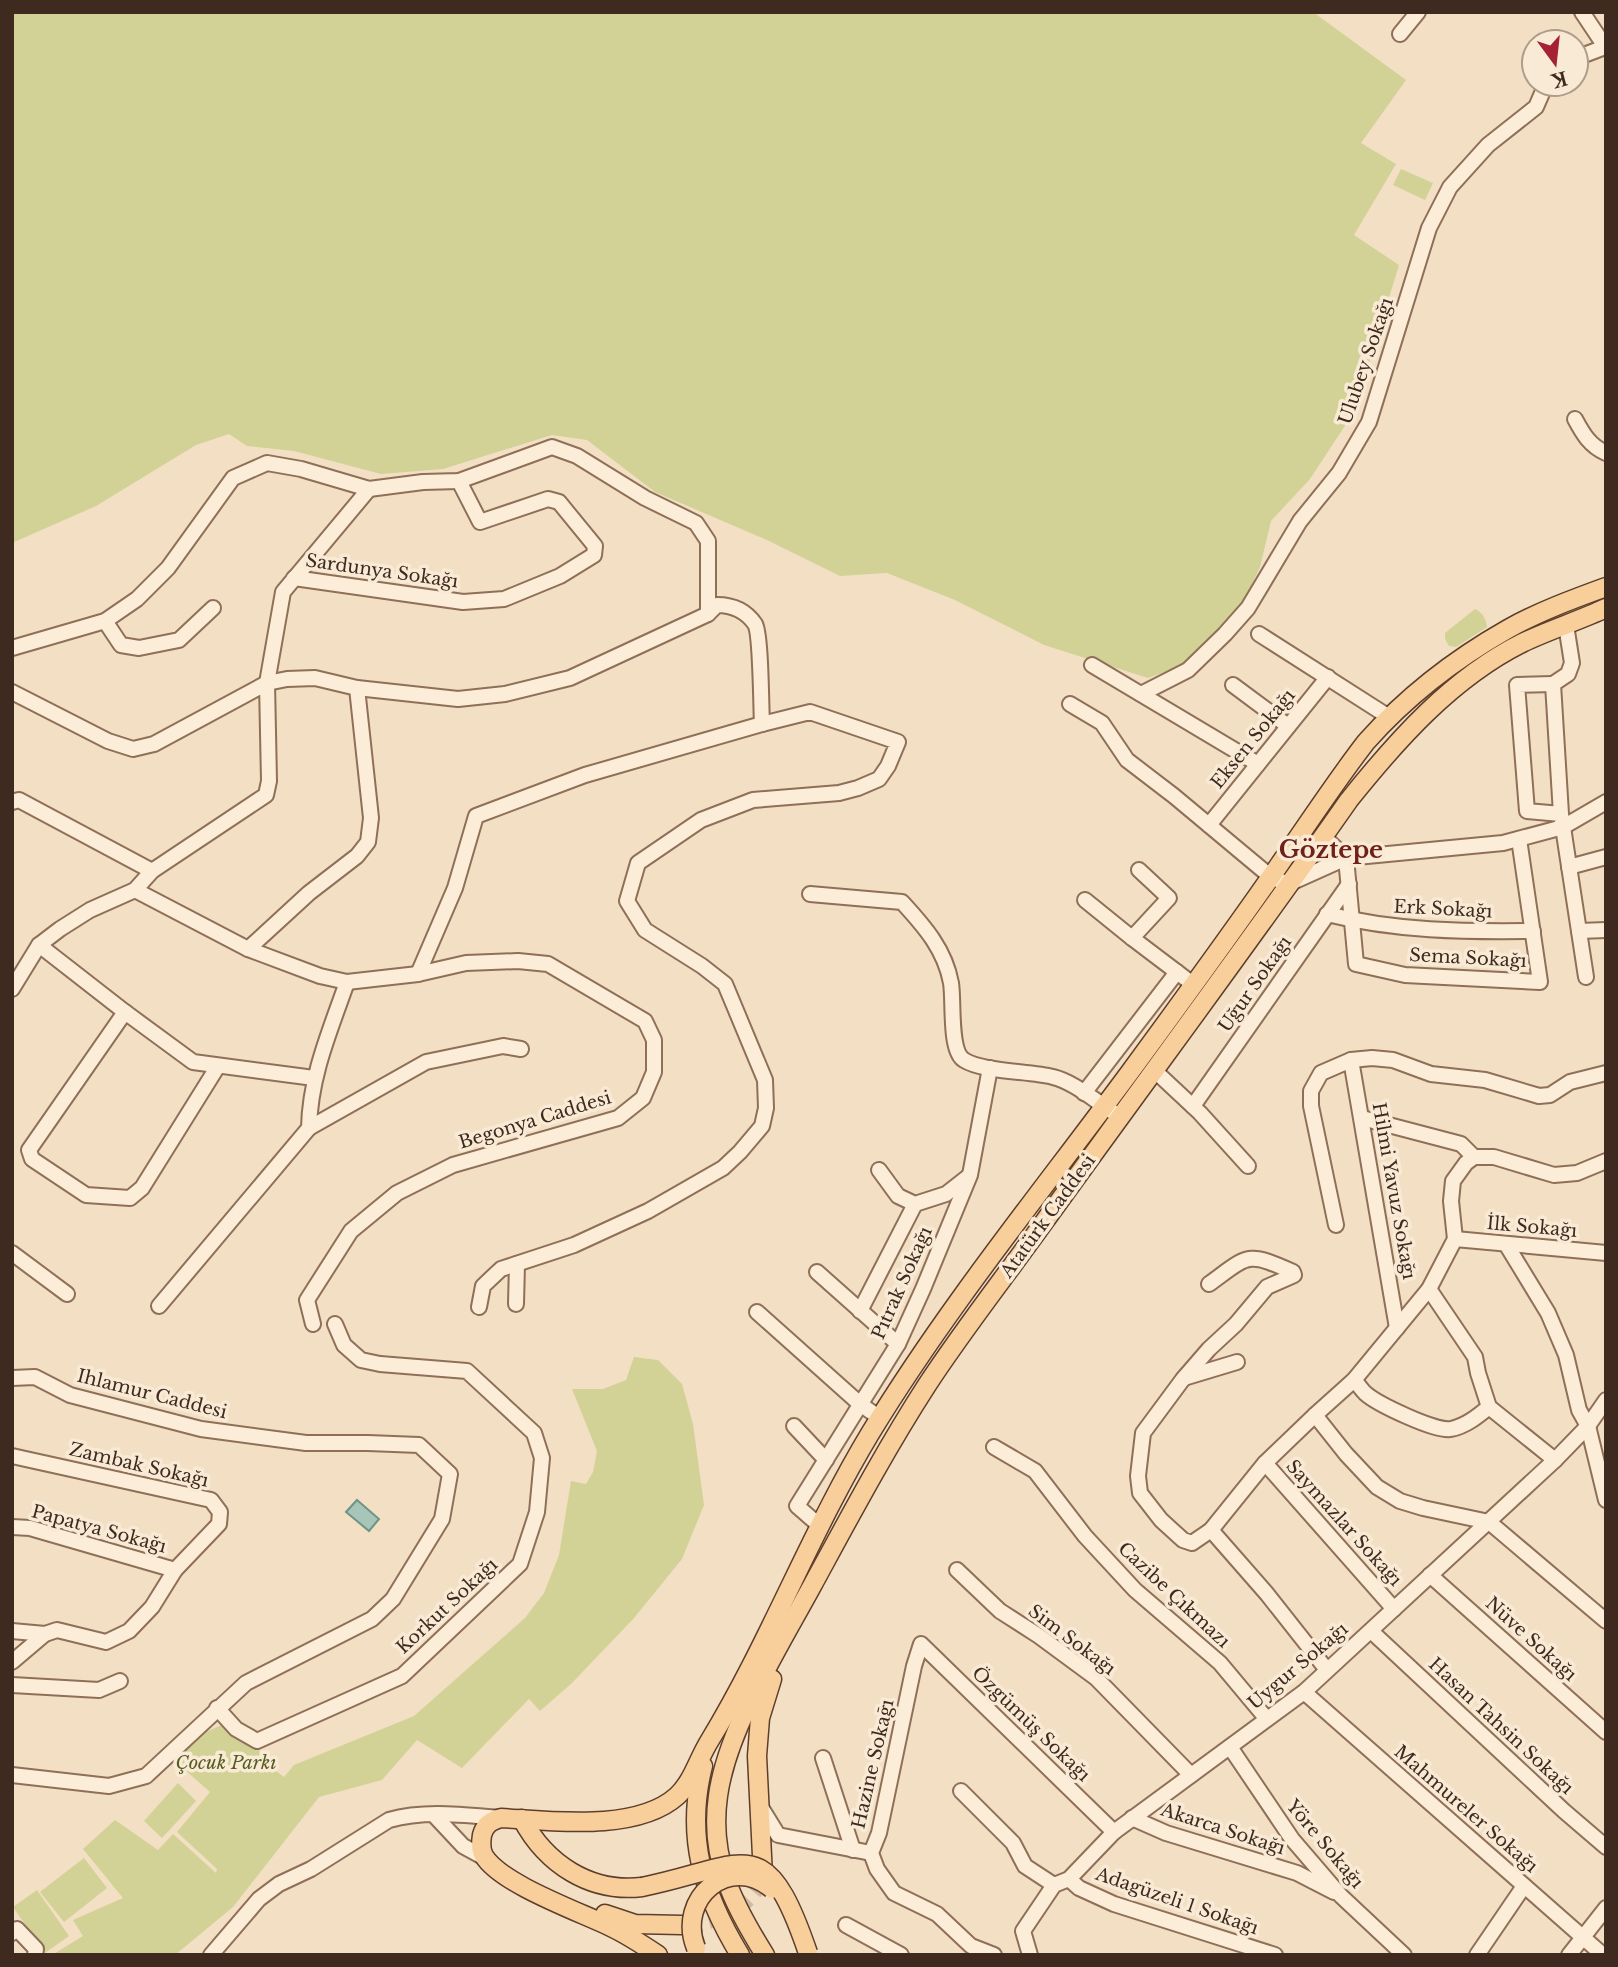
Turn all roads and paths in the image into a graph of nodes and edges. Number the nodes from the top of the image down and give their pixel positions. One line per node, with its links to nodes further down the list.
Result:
1 (1418, 12): 3 (street)
2 (1582, 12): 4 (street)
3 (1400, 34)
4 (1606, 48)
5 (1539, 98): 26 (street, Ulubey Sokağı)
6 (1575, 419): 7 (street)
7 (1606, 453)
8 (459, 481): 9 (street); 10 (street, Sardunya Sokağı); 14 (street)
9 (369, 489): 10 (street); 15 (street)
10 (294, 578): 21 (street)
11 (1606, 587): 28 (main road, Atatürk Caddesi)
12 (213, 608): 15 (street)
13 (1606, 608): 16 (main road, Atatürk Caddesi)
14 (708, 614): 24 (street); 29 (street)
15 (105, 621): 18 (street)
16 (1566, 625): 22 (street); 36 (main road, Atatürk Caddesi)
17 (1259, 634): 20 (street)
18 (12, 648)
19 (1092, 665): 26 (street)
20 (1328, 677): 28 (street); 30 (street, Eksen Sokağı)
21 (267, 683): 24 (street); 25 (street); 42 (street)
22 (1553, 684): 34 (street); 34 (street)
23 (1233, 685): 30 (street)
24 (357, 688): 56 (street)
25 (12, 692)
26 (1141, 694): 31 (street)
27 (1070, 704): 35 (street)
28 (1388, 717): 43 (main road, Atatürk Caddesi)
29 (762, 724): 58 (street); 87 (street)
30 (1288, 726): 31 (street, Eksen Sokağı)
31 (1258, 764): 35 (street, Eksen Sokağı)
32 (12, 802): 42 (street)
33 (1606, 802): 34 (street)
34 (1562, 820): 37 (street); 40 (street)
35 (1209, 825): 43 (street)
36 (1323, 836): 39 (street); 44 (main road, Atatürk Caddesi)
37 (1519, 839): 39 (street); 52 (street, Sema Sokağı)
38 (1606, 857): 40 (street)
39 (1346, 858): 44 (street); 45 (street, Sema Sokağı)
40 (1569, 867): 53 (street)
41 (1139, 870): 54 (street)
42 (152, 871): 46 (street)
43 (1271, 877): 44 (street); 61 (main road, Atatürk Caddesi)
44 (1289, 884): 68 (main road, Atatürk Caddesi)
45 (1349, 884): 49 (street, Uğur Sokağı); 50 (street, Sema Sokağı)
46 (135, 890): 55 (street); 56 (street, Begonya Caddesi)
47 (810, 894): 67 (street)
48 (1085, 900): 54 (street)
49 (1327, 914): 50 (street, Erk Sokağı); 72 (street, Uğur Sokağı)
50 (1352, 920): 52 (street, Erk Sokağı); 52 (street, Sema Sokağı)
51 (1606, 930): 53 (street)
52 (1533, 931)
53 (1579, 931): 59 (street)
54 (1132, 938): 57 (street)
55 (39, 945): 62 (street); 63 (street)
56 (248, 949): 60 (street, Begonya Caddesi)
57 (1177, 972): 61 (street); 71 (street)
58 (418, 974): 60 (street, Begonya Caddesi); 97 (street, Begonya Caddesi)
59 (1586, 977)
60 (347, 982): 70 (street)
61 (1194, 985): 73 (main road, Atatürk Caddesi)
62 (12, 989)
63 (125, 1012): 66 (street); 66 (street)
64 (521, 1049): 75 (street)
65 (1350, 1060): 69 (street); 74 (street, Hilmi Yavuz Sokağı); 82 (street)
66 (218, 1066): 70 (street)
67 (990, 1068): 71 (street); 80 (street, Pıtrak Sokağı)
68 (1154, 1070): 72 (street); 73 (main road, Atatürk Caddesi)
69 (1606, 1073)
70 (314, 1077): 75 (street)
71 (1084, 1093): 73 (street)
72 (1193, 1106): 78 (street)
73 (1112, 1112): 109 (main road, Atatürk Caddesi); 131 (main road, Atatürk Caddesi)
74 (1362, 1118): 76 (street); 99 (street, Hilmi Yavuz Sokağı)
75 (309, 1128): 93 (street)
76 (1474, 1157): 77 (street); 83 (street)
77 (1606, 1161)
78 (1248, 1166)
79 (879, 1170): 81 (street)
80 (970, 1175): 81 (street); 100 (street, Pıtrak Sokağı)
81 (915, 1204): 95 (street, Pıtrak Sokağı)
82 (1336, 1225)
83 (1455, 1239): 84 (street, İlk Sokağı); 90 (street)
84 (1506, 1244): 85 (street, İlk Sokağı); 111 (street)
85 (1606, 1252)
86 (12, 1254): 91 (street)
87 (517, 1264): 92 (street); 94 (street)
88 (817, 1272): 95 (street)
89 (1209, 1284): 103 (street)
90 (1429, 1289): 99 (street); 107 (street)
91 (66, 1294)
92 (516, 1304)
93 (159, 1306)
94 (479, 1307)
95 (860, 1311): 100 (street)
96 (757, 1312): 106 (street)
97 (313, 1324)
98 (335, 1324): 137 (street, Korkut Sokağı)
99 (1397, 1328): 104 (street)
100 (898, 1345): 106 (street, Pıtrak Sokağı)
101 (1237, 1362): 103 (street)
102 (12, 1378): 137 (street, Ihlamur Caddesi)
103 (1183, 1379): 121 (street)
104 (1354, 1380): 107 (street); 108 (street)
105 (1606, 1399): 111 (street, Uygur Sokağı)
106 (860, 1404): 109 (street); 114 (street, Pıtrak Sokağı)
107 (1489, 1407): 115 (street)
108 (1315, 1415): 116 (street); 118 (street)
109 (880, 1418): 119 (main road, Atatürk Caddesi)
110 (794, 1426): 114 (street)
111 (1588, 1426): 115 (street, Uygur Sokağı); 117 (street)
112 (994, 1447): 138 (street, Cazibe Çıkmazı)
113 (12, 1456): 122 (street, Zambak Sokağı)
114 (826, 1460): 119 (street, Pıtrak Sokağı)
115 (1555, 1460): 118 (street, Uygur Sokağı)
116 (1265, 1463): 121 (street); 125 (street, Saymazlar Sokağı)
117 (1606, 1500)
118 (1489, 1522): 124 (street, Uygur Sokağı); 126 (street)
119 (820, 1526): 139 (main road, Atatürk Caddesi)
120 (12, 1527): 122 (street, Papatya Sokağı)
121 (1211, 1530): 133 (street)
122 (175, 1570): 129 (street)
123 (957, 1570): 143 (street, Sim Sokağı)
124 (1430, 1575): 125 (street, Uygur Sokağı); 140 (street, Nüve Sokağı)
125 (1394, 1609): 127 (street, Uygur Sokağı)
126 (1606, 1621)
127 (1371, 1630): 133 (street, Uygur Sokağı); 153 (street, Hasan Tahsin Sokağı)
128 (12, 1631): 129 (street)
129 (45, 1634): 132 (street)
130 (920, 1644): 151 (street, Özgümüş Sokağı); 155 (street, Hazine Sokaḡı)
131 (779, 1646): 146 (main road); 173 (main road, Atatürk Caddesi)
132 (12, 1662)
133 (1327, 1670): 136 (street, Uygur Sokağı)
134 (120, 1681): 135 (street)
135 (12, 1685)
136 (1304, 1692): 138 (street, Uygur Sokağı); 160 (street, Mahmureler Sokağı)
137 (218, 1708): 144 (street)
138 (1266, 1718): 141 (street, Uygur Sokağı)
139 (716, 1730): 150 (main road); 172 (main road)
140 (1606, 1732)
141 (1230, 1747): 143 (street, Uygur Sokağı); 161 (street, Yöre Sokağı)
142 (823, 1758): 154 (street)
143 (1191, 1775): 149 (street, Uygur Sokağı)
144 (13, 1778)
145 (961, 1791): 159 (street)
146 (760, 1805): 152 (street); 157 (main road)
147 (434, 1815): 148 (street); 156 (street); 170 (street)
148 (501, 1818): 150 (main road); 156 (main road)
149 (1132, 1818): 151 (street, Uygur Sokağı); 161 (street, Akarca Sokağı)
150 (522, 1819): 168 (main road, bridge)
151 (1114, 1832): 158 (street, Uygur Sokağı)
152 (784, 1836): 154 (street); 157 (street)
153 (1606, 1847)
154 (853, 1850): 155 (street)
155 (871, 1853): 175 (street, Hazine Sokaḡı)
156 (485, 1858): 163 (main road); 171 (main road)
157 (763, 1874)
158 (1069, 1879): 159 (street, Uygur Sokağı); 177 (street, Adagüzeli 1 Sokaḡı)
159 (1054, 1885): 176 (street)
160 (1524, 1886): 166 (street, Mahmureler Sokağı); 179 (street)
161 (1341, 1896): 178 (street, Yöre Sokağı)
162 (1606, 1908): 166 (street)
163 (682, 1925)
164 (846, 1925): 174 (street)
165 (12, 1933): 169 (street)
166 (1583, 1937): 180 (street); 181 (street, Mahmureler Sokağı)
167 (699, 1951): 168 (main road, bridge)
168 (808, 1954)
169 (35, 1955)
170 (211, 1955)
171 (658, 1955)
172 (740, 1955)
173 (765, 1955)
174 (901, 1955)
175 (994, 1955)
176 (1030, 1955)
177 (1275, 1955)
178 (1404, 1955)
179 (1477, 1955)
180 (1569, 1955)
181 (1603, 1955)

